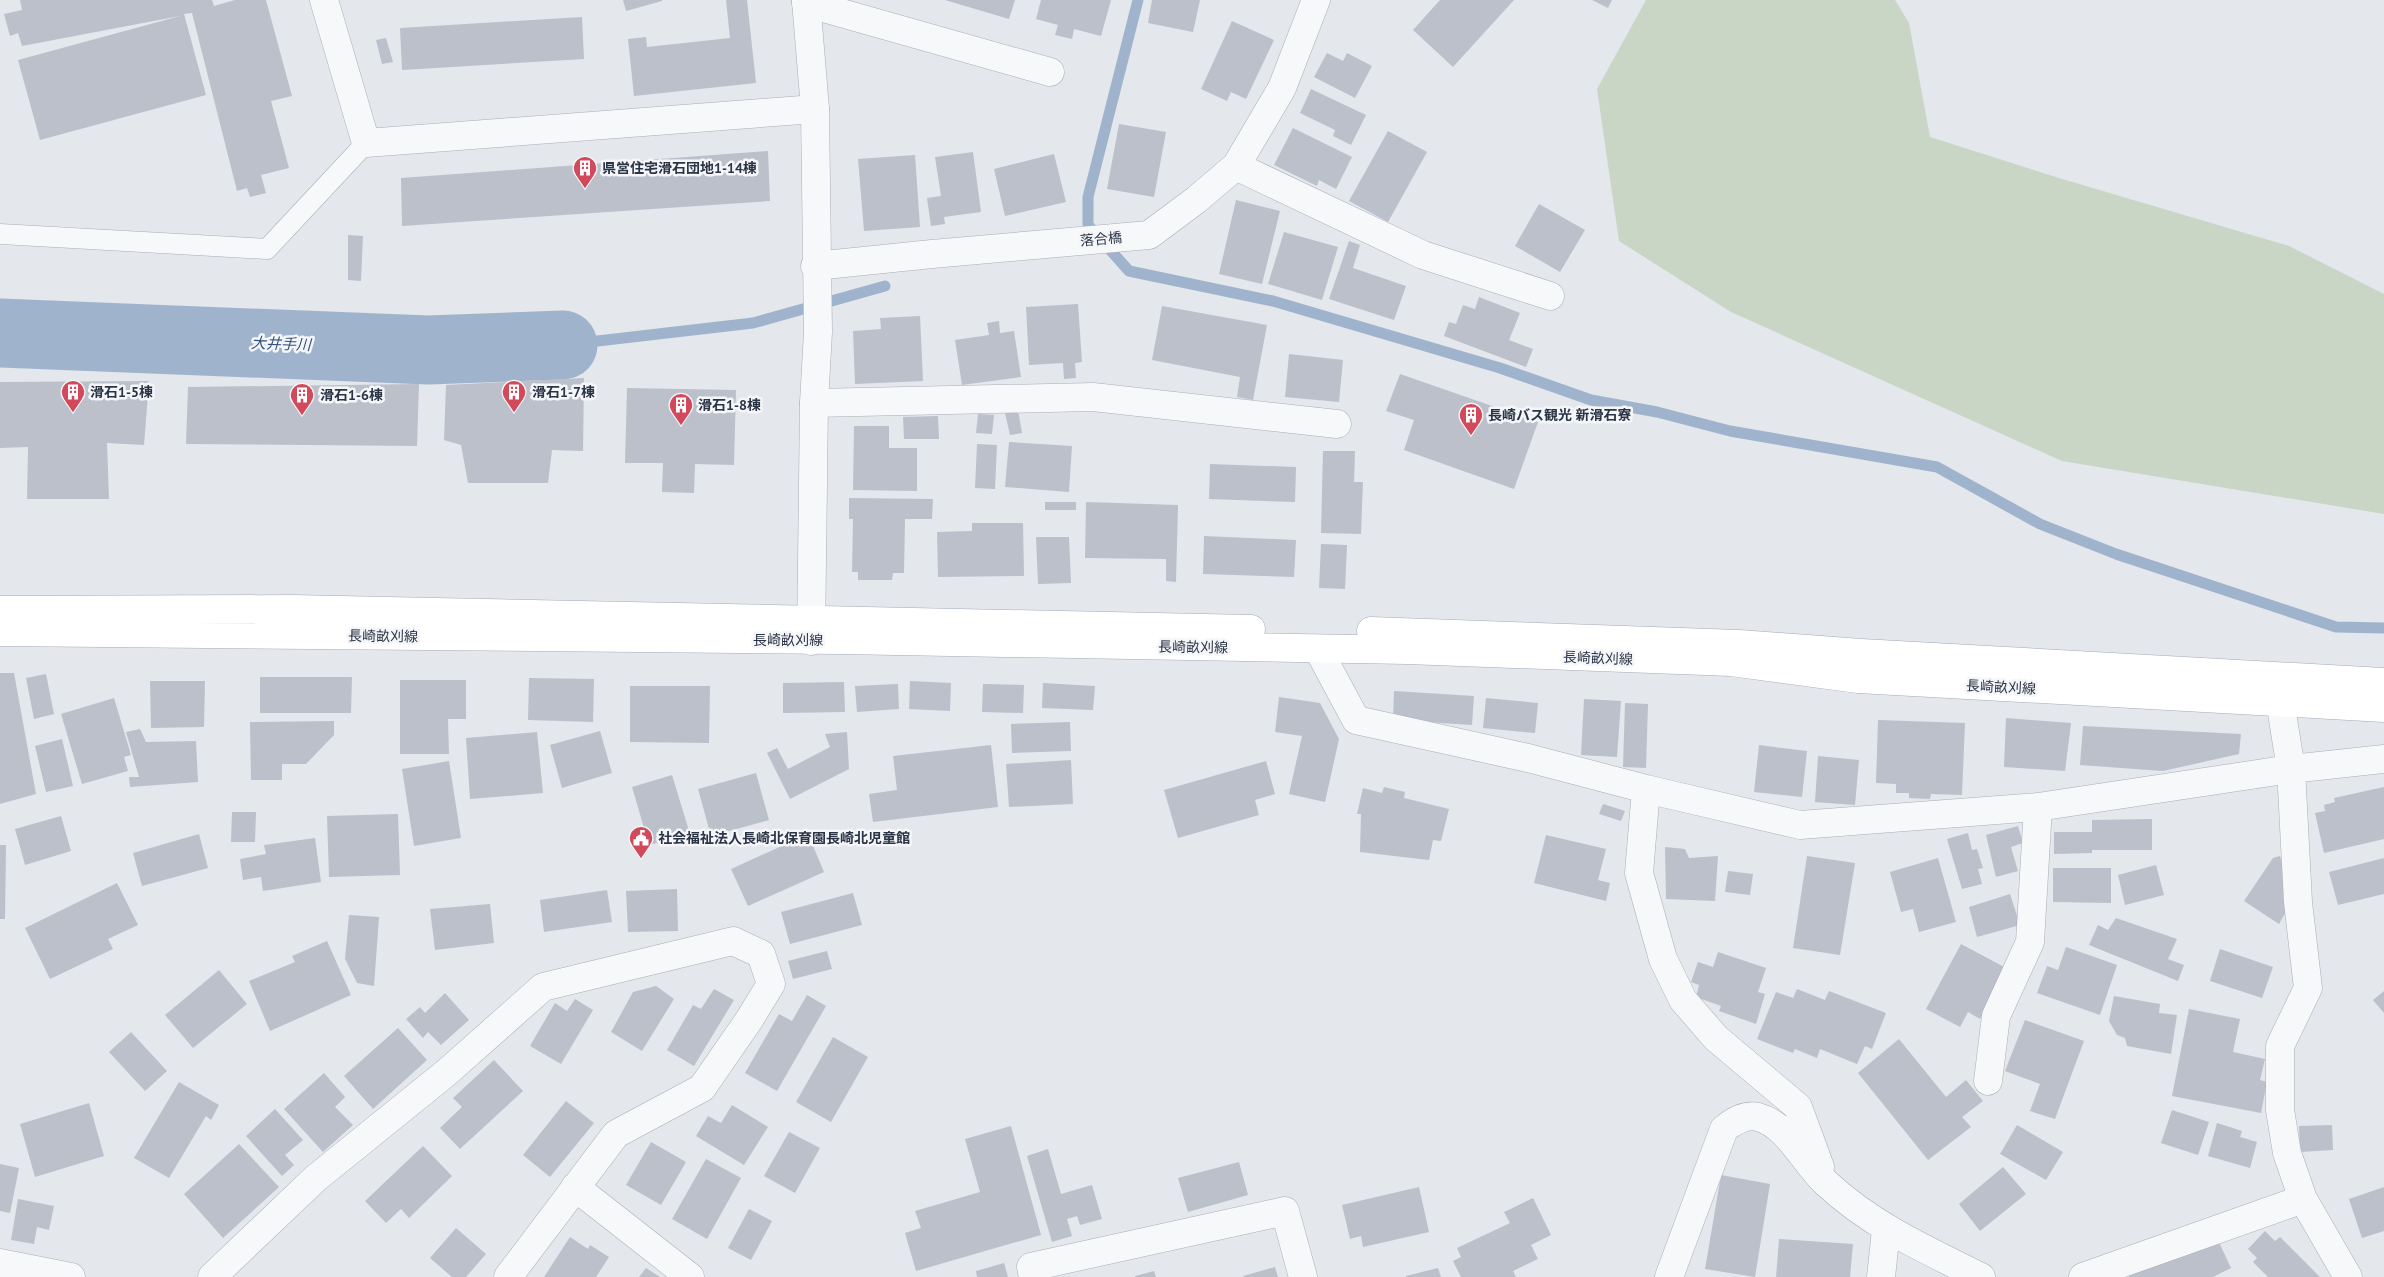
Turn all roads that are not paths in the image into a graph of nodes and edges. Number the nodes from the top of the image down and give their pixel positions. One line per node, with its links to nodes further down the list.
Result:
1 (324, 0): 6 (street)
2 (1316, 0): 7 (street, 落合橋)
3 (806, 1): 4 (street); 5 (street)
4 (1050, 72)
5 (815, 109): 6 (street); 9 (street)
6 (366, 143): 8 (lane)
7 (1236, 166): 9 (street, 落合橋); 10 (street)
8 (0, 234)
9 (816, 275): 11 (street)
10 (1550, 296)
11 (814, 403): 12 (street); 14 (street)
12 (1337, 424)
13 (0, 610): 14 (main road, 長崎畝刈線)
14 (811, 630): 15 (main road, 長崎畝刈線); 16 (main road, 長崎畝刈線); 17 (main road, 長崎畝刈線)
15 (0, 632)
16 (1318, 649): 18 (main road, 長崎畝刈線); 22 (street)
17 (2384, 682)
18 (2280, 701): 19 (main road, 長崎畝刈線); 21 (street)
19 (2384, 708)
20 (2384, 758): 21 (street)
21 (2291, 769): 23 (street); 27 (street)
22 (1646, 789): 23 (street); 25 (street)
23 (2038, 807): 24 (street)
24 (1988, 1081)
25 (1825, 1183): 28 (street); 36 (street)
26 (575, 1187): 31 (street); 32 (street); 33 (street)
27 (2303, 1199): 39 (street); 40 (street)
28 (1886, 1230): 37 (street); 38 (street)
29 (0, 1263): 30 (street)
30 (71, 1277)
31 (212, 1277)
32 (508, 1277)
33 (690, 1277)
34 (1033, 1277): 35 (street)
35 (1304, 1277)
36 (1668, 1277)
37 (1881, 1277)
38 (1981, 1277)
39 (2083, 1277)
40 (2348, 1277)

